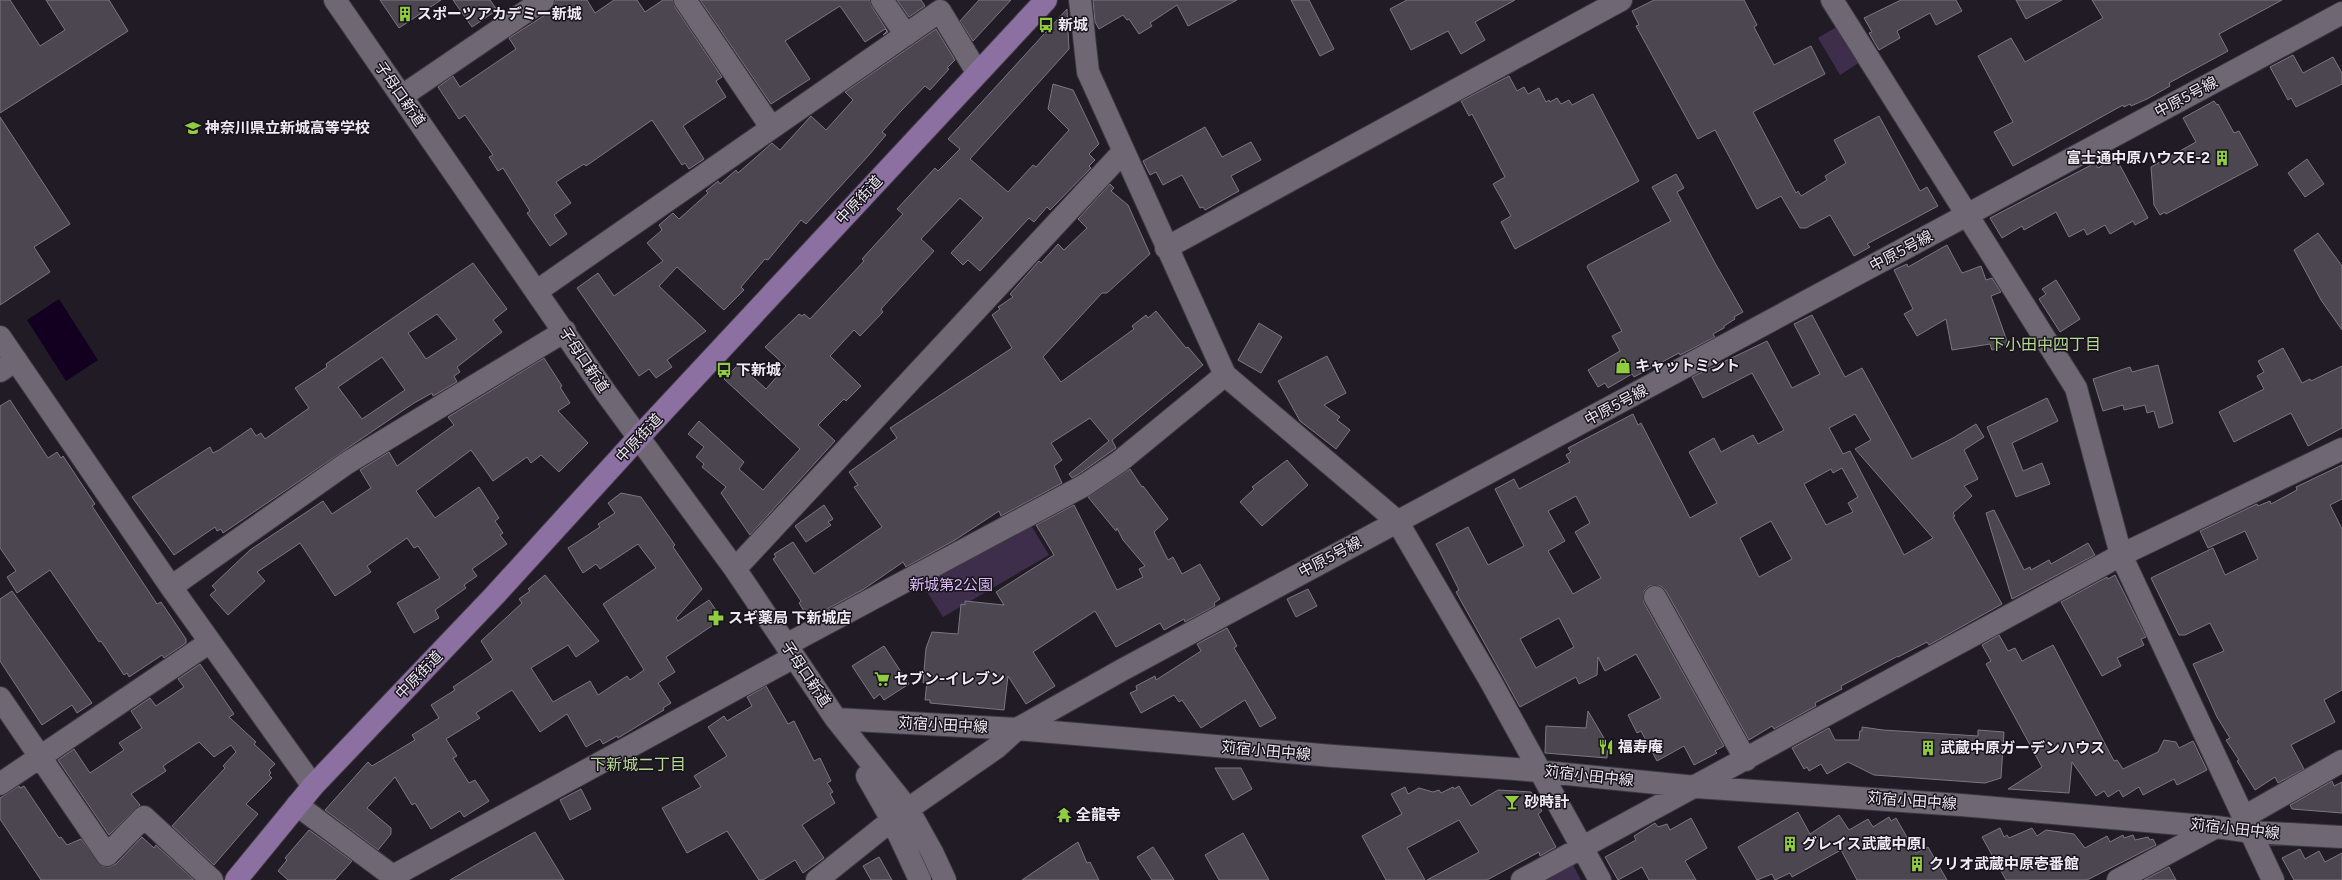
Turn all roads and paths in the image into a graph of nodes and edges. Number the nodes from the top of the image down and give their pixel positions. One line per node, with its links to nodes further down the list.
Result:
1 (335, 0): 12 (street, 子母口新道)
2 (543, 0): 12 (street)
3 (685, 0): 13 (street)
4 (882, 0): 10 (street)
5 (1046, 0): 11 (main road, 中原街道)
6 (1080, 0): 14 (street)
7 (1621, 0): 16 (street)
8 (1832, 0): 15 (street)
9 (2342, 13): 15 (street, 中原5号線)
10 (906, 35): 11 (street); 13 (street)
11 (977, 72): 22 (main road, 中原街道)
12 (402, 96): 17 (street, 子母口新道)
13 (771, 127): 17 (street)
14 (1123, 152): 16 (street); 26 (street)
15 (1968, 215): 24 (street, 中原5号線); 25 (street)
16 (1166, 248): 21 (street)
17 (537, 291): 18 (street, 子母口新道)
18 (565, 332): 22 (street, 子母口新道); 27 (street)
19 (0, 337): 20 (street)
20 (8, 366): 27 (street)
21 (1225, 375): 24 (street); 30 (street)
22 (639, 437): 26 (street, 子母口新道); 39 (main road, 中原街道)
23 (2342, 449): 25 (street)
24 (1397, 521): 33 (street, 中原5号線); 37 (street)
25 (2121, 555): 35 (street); 43 (street)
26 (735, 569): 30 (street, 子母口新道)
27 (171, 587): 29 (street)
28 (1655, 597): 35 (street)
29 (210, 642): 34 (street); 39 (street)
30 (790, 651): 32 (street, 子母口新道); 47 (street)
31 (0, 698): 34 (street)
32 (836, 719): 33 (street, 苅宿小田中線); 42 (street, 子母口新道)
33 (1017, 729): 37 (street, 苅宿小田中線); 42 (street, 中原5号線)
34 (41, 757): 38 (street); 48 (street)
35 (1746, 760): 40 (street)
36 (2342, 761): 43 (street)
37 (1538, 771): 40 (street, 苅宿小田中線); 46 (street)
38 (0, 784)
39 (313, 786): 41 (main road, 中原街道)
40 (1696, 787): 44 (street, 苅宿小田中線); 46 (street)
41 (297, 805): 47 (street); 49 (main road, 中原街道)
42 (900, 815): 50 (street, 中原5号線); 51 (street, 子母口新道); 52 (street, 子母口新道)
43 (2248, 824): 44 (street, 苅宿小田中線); 45 (street, 苅宿小田中線); 56 (street)
44 (2216, 827): 55 (street)
45 (2342, 837)
46 (1582, 848): 53 (street); 54 (street)
47 (396, 878)
48 (212, 880)
49 (236, 880)
50 (817, 880)
51 (920, 880)
52 (945, 880)
53 (1522, 880)
54 (1600, 880)
55 (2118, 880)
56 (2273, 880)

